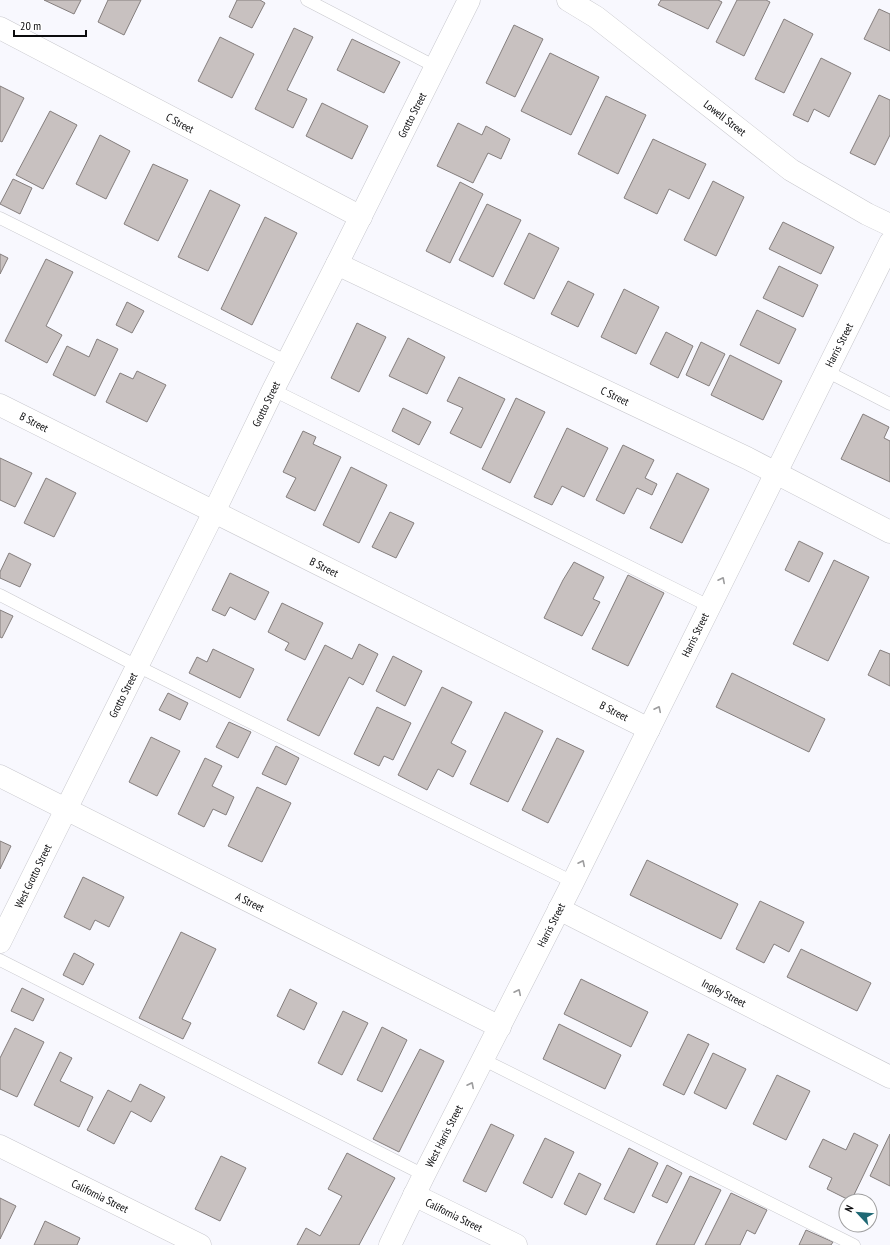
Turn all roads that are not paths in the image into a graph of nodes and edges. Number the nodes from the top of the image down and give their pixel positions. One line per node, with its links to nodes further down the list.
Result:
1 (307, 0): 5 (lane)
2 (469, 0): 5 (street, Grotto Street)
3 (568, 0): 8 (street, Lowell Street)
4 (0, 28): 6 (street, C Street)
5 (436, 67): 6 (street, Grotto Street)
6 (361, 217): 10 (street, Grotto Street)
7 (0, 218): 11 (lane)
8 (890, 225)
9 (890, 243): 12 (street, Harris Street)
10 (337, 264): 11 (street, Grotto Street); 16 (street, C Street)
11 (288, 362): 13 (street, Grotto Street)
12 (826, 371): 14 (lane); 16 (street, Harris Street)
13 (273, 390): 17 (street, Grotto Street); 20 (lane)
14 (890, 404)
15 (0, 405): 17 (street, B Street)
16 (776, 473): 18 (street, C Street); 20 (street, Harris Street, one-way to 16)
17 (214, 512): 21 (street, Grotto Street); 22 (street, B Street)
18 (890, 532)
19 (0, 595): 21 (lane)
20 (709, 606): 22 (street, Harris Street, one-way to 20)
21 (137, 666): 24 (street, Grotto Street); 25 (lane)
22 (649, 729): 25 (street, Harris Street, one-way to 22)
23 (0, 776): 24 (street, A Street)
24 (66, 810): 27 (street, West Grotto Street); 29 (street, A Street)
25 (573, 882): 26 (street, Harris Street)
26 (559, 909): 29 (street, Harris Street, one-way to 26); 31 (street, Ingley Street)
27 (0, 942)
28 (0, 960): 33 (lane)
29 (500, 1027): 30 (street, West Harris Street)
30 (484, 1060): 33 (street, West Harris Street, one-way to 30); 38 (lane)
31 (890, 1077)
32 (0, 1146): 35 (street, California Street)
33 (424, 1175): 34 (street, West Harris Street)
34 (414, 1195): 36 (street, West Harris Street); 37 (street, California Street)
35 (200, 1245)
36 (390, 1245)
37 (516, 1245)
38 (854, 1245)

